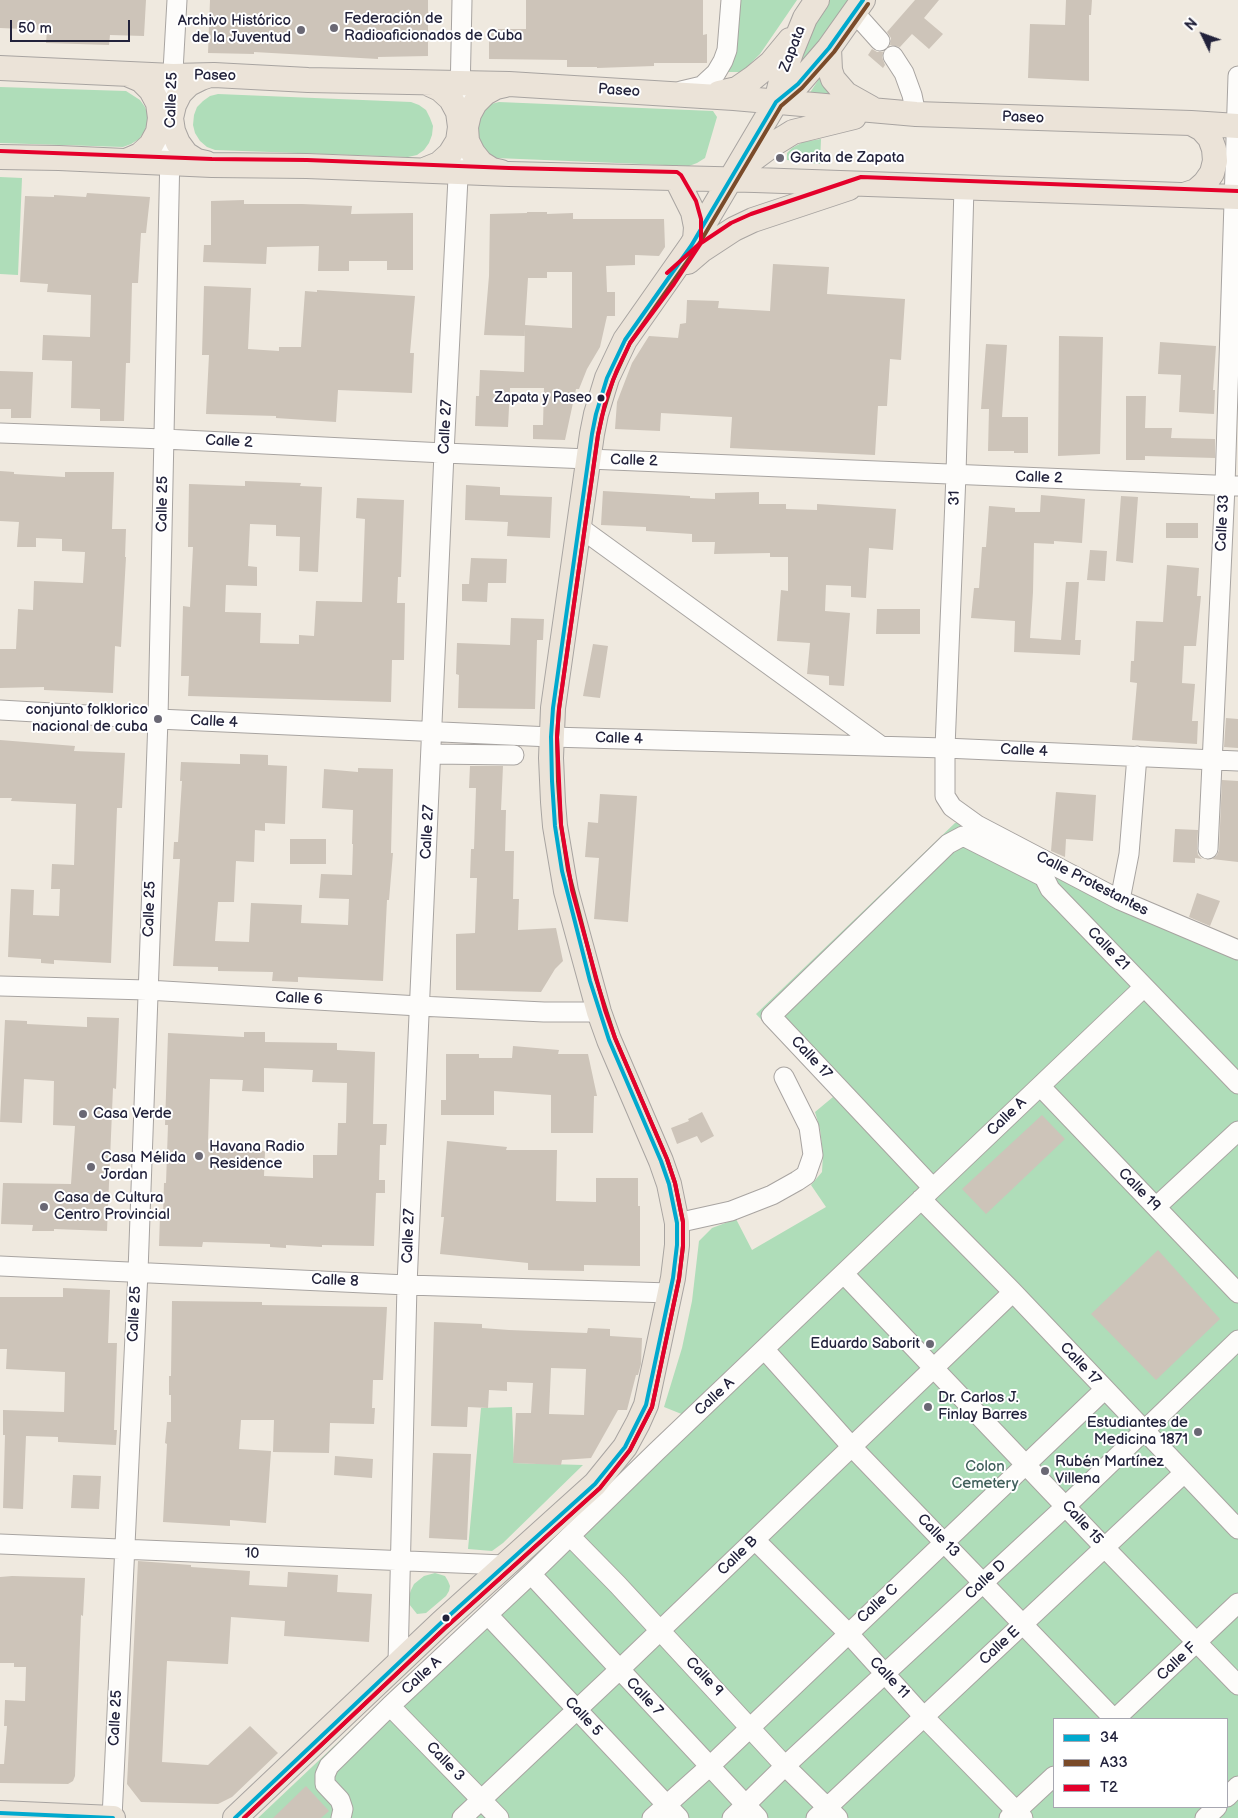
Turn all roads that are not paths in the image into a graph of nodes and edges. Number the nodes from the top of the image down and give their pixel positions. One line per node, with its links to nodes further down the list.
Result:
1 (177, 0): 12 (street, Calle 25)
2 (462, 0): 15 (street, Calle 27)
3 (731, 0): 17 (street)
4 (858, 6): 6 (street); 7 (main road, Zapata)
5 (811, 9): 17 (main road); 18 (main road, Zapata)
6 (880, 41)
7 (829, 48): 18 (main road, Zapata); 19 (main road)
8 (893, 56): 20 (street)
9 (0, 68): 10 (main road, Paseo)
10 (127, 74): 12 (main road, Paseo); 26 (main road)
11 (214, 75): 12 (main road, Paseo); 14 (main road, Paseo); 21 (main road)
12 (172, 76): 21 (street, Calle 25)
13 (1238, 76): 23 (street, Calle 33)
14 (427, 83): 15 (main road, Paseo); 24 (main road)
15 (461, 84): 16 (main road, Paseo); 24 (street, Calle 27)
16 (509, 84): 17 (main road, Paseo); 31 (main road)
17 (668, 94): 18 (main road, Paseo)
18 (776, 102): 19 (main road, Paseo); 33 (main road, Zapata)
19 (876, 112): 20 (main road, Paseo); 33 (main road)
20 (916, 114): 22 (main road, Paseo)
21 (171, 118): 27 (street, Calle 25); 28 (main road)
22 (1191, 123): 23 (main road, Paseo); 36 (main road)
23 (1237, 126): 37 (street, Calle 33)
24 (460, 127): 29 (main road); 30 (street, Calle 27)
25 (0, 158): 26 (main road)
26 (126, 161): 27 (main road)
27 (169, 163): 28 (main road); 41 (street, Calle 25)
28 (212, 164): 29 (main road)
29 (424, 170): 30 (main road)
30 (459, 172): 31 (main road); 42 (street, Calle 27)
31 (508, 174): 32 (main road)
32 (676, 178): 33 (main road); 38 (main road)
33 (732, 179): 34 (main road); 38 (main road, Zapata)
34 (862, 184): 35 (main road); 39 (main road)
35 (964, 187): 36 (main road); 44 (street, 31)
36 (1184, 195): 37 (main road)
37 (1236, 197): 45 (street, Calle 33)
38 (695, 240): 39 (main road, Zapata)
39 (669, 280): 43 (main road, Zapata)
40 (0, 433): 41 (street, Calle 2)
41 (164, 438): 42 (street, Calle 2); 48 (street, Calle 25)
42 (444, 453): 43 (street, Calle 2); 49 (street, Calle 27)
43 (589, 458): 44 (street, Calle 2); 46 (main road, Zapata)
44 (956, 474): 45 (street, Calle 2); 53 (street, 31)
45 (1232, 486): 56 (street, Calle 33)
46 (579, 527): 51 (main road, Zapata); 52 (street)
47 (0, 710): 48 (street, Calle 4)
48 (158, 719): 49 (street, Calle 4); 64 (street, Calle 25)
49 (433, 732): 50 (street, Calle 4); 54 (street, Calle 27)
50 (519, 735): 51 (street, Calle 4); 54 (street)
51 (551, 738): 52 (street, Calle 4); 66 (main road, Zapata)
52 (881, 746): 53 (street, Calle 4)
53 (944, 748): 55 (street, Calle 4); 58 (street, 31)
54 (432, 754): 65 (street, Calle 27)
55 (1137, 756): 56 (street, Calle 4); 60 (street)
56 (1212, 760): 57 (street, Calle 4); 59 (street, Calle 33)
57 (1238, 761)
58 (952, 807): 60 (street, Calle Protestantes)
59 (1208, 849)
60 (1120, 900): 61 (street, Calle Protestantes)
61 (1238, 950)
62 (0, 986): 64 (street, Calle 6)
63 (1144, 987): 67 (street, Calle 21); 69 (street, Calle 21); 70 (street, Calle A)
64 (147, 990): 65 (street, Calle 6); 76 (street, Calle 25)
65 (419, 1006): 66 (street, Calle 6); 78 (street, Calle 27)
66 (599, 1012): 74 (main road, Zapata)
67 (771, 1016): 72 (street, Calle 17)
68 (784, 1078): 74 (street)
69 (1238, 1084)
70 (1040, 1086): 72 (street, Calle A); 73 (street, Calle 19)
71 (1238, 1131): 73 (street)
72 (927, 1194): 77 (street, Calle A); 79 (street, Calle 17)
73 (1156, 1207): 80 (street, Calle 19)
74 (677, 1223): 81 (main road, Zapata)
75 (0, 1266): 76 (street, Calle 8)
76 (138, 1272): 78 (street, Calle 8); 97 (street, Calle 25)
77 (844, 1274): 83 (street, Calle A); 84 (street, Calle 15)
78 (407, 1285): 81 (street, Calle 8); 98 (street, Calle 27)
79 (1013, 1292): 84 (street, Calle B); 85 (street, Calle 17)
80 (1238, 1293)
81 (670, 1294): 99 (main road, Zapata)
82 (1238, 1340): 86 (street, Calle D)
83 (765, 1350): 87 (street, Calle 13); 92 (street, Calle A)
84 (934, 1370): 87 (street, Calle B); 88 (street, Calle 15)
85 (1104, 1390): 86 (street, Calle 17); 88 (street, Calle C)
86 (1144, 1431): 89 (street, Calle 17); 90 (street, Calle D)
87 (852, 1447): 93 (street, Calle B); 94 (street, Calle 13)
88 (1026, 1464): 90 (street, Calle 15); 94 (street, Calle C)
89 (1184, 1473): 91 (street, Calle 17); 96 (street, Calle E)
90 (1066, 1506): 96 (street, Calle 15); 101 (street, Calle D)
91 (1238, 1529)
92 (570, 1536): 100 (street, Calle A); 105 (street, Calle 9)
93 (755, 1540): 105 (street, Calle B); 106 (street, Calle 11)
94 (944, 1542): 101 (street, Calle 13); 106 (street, Calle C)
95 (0, 1544): 97 (street, 10)
96 (1104, 1548): 104 (street, Calle E); 107 (street, Calle 15)
97 (124, 1549): 98 (street, 10); 129 (street, Calle 25)
98 (401, 1559): 99 (street, 10); 108 (street, Calle 27)
99 (504, 1565): 108 (main road, Zapata)
100 (531, 1574): 103 (street, Calle A); 109 (street, Calle 7)
101 (983, 1583): 104 (street, Calle 13); 110 (street, Calle D)
102 (1238, 1604): 107 (street, Calle F)
103 (488, 1615): 112 (street, Calle A); 113 (street, Calle 5)
104 (1022, 1625): 114 (street, Calle E); 115 (street, Calle 13)
105 (660, 1631): 109 (street, Calle B); 117 (street, Calle 9)
106 (848, 1633): 110 (street, Calle 11); 117 (street, Calle C)
107 (1198, 1643): 111 (street, Calle 15); 116 (street, Calle F)
108 (398, 1663): 130 (main road, Zapata)
109 (619, 1670): 113 (street, Calle B); 119 (street, Calle 7)
110 (885, 1674): 114 (street, Calle 11); 118 (street, Calle D)
111 (1238, 1684)
112 (390, 1706): 123 (street, Calle 3); 131 (street, Calle A)
113 (576, 1710): 123 (street, Calle B); 124 (street, Calle 5)
114 (924, 1716): 127 (street, Calle E); 128 (street, Calle 11)
115 (1113, 1718)
116 (1115, 1718)
117 (750, 1727): 118 (street, Calle 9); 119 (street, Calle C)
118 (785, 1766): 125 (street, Calle D); 127 (street, Calle 9)
119 (709, 1767): 124 (street, Calle C); 125 (street, Calle 7)
120 (1053, 1777): 128 (street)
121 (1238, 1786): 122 (street)
122 (1228, 1796)
123 (481, 1799): 132 (street, Calle B); 133 (street, Calle 3)
124 (673, 1811): 134 (street, Calle C)
125 (752, 1812): 135 (street, Calle D)
126 (0, 1813): 129 (main road)
127 (827, 1814)
128 (1016, 1816)
129 (112, 1818)
130 (235, 1818)
131 (341, 1818)
132 (462, 1818)
133 (499, 1818)
134 (652, 1818)
135 (732, 1818)

